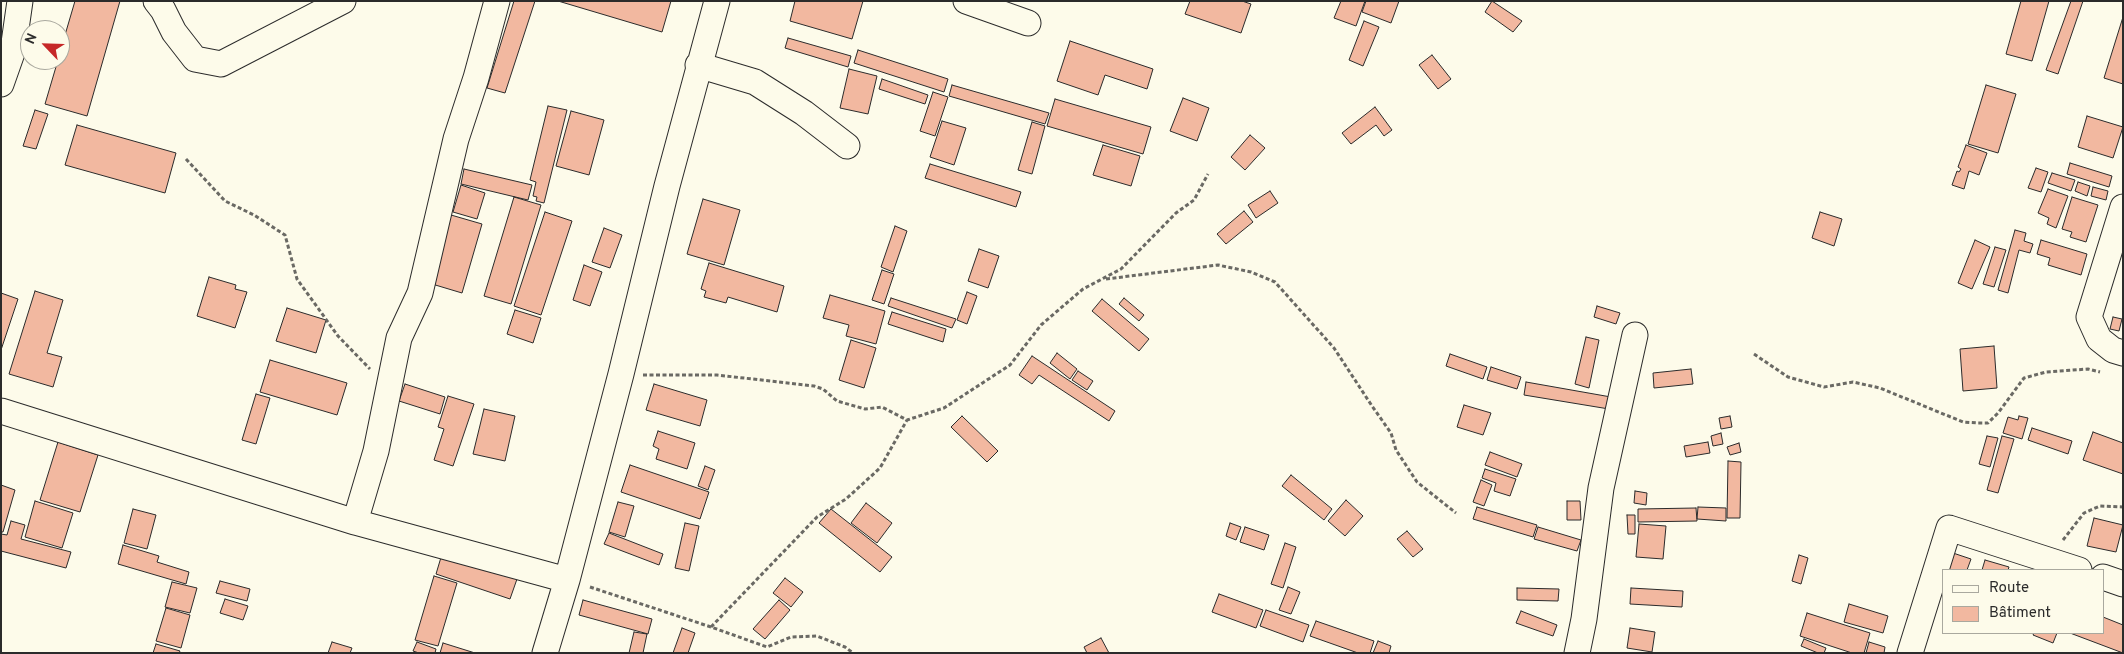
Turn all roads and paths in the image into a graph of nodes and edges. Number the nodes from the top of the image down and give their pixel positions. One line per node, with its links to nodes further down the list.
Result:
1 (20, 1): 9 (street)
2 (156, 1): 3 (street)
3 (343, 1)
4 (497, 1): 20 (street)
5 (717, 1): 8 (street)
6 (966, 1): 7 (street)
7 (1028, 23)
8 (698, 65): 10 (street); 19 (street)
9 (1, 84)
10 (847, 146)
11 (186, 159): 20 (path)
12 (1208, 174): 14 (path)
13 (2123, 207): 16 (street)
14 (1103, 279): 22 (path); 24 (path)
15 (1634, 335): 34 (street)
16 (2123, 353)
17 (1754, 354): 18 (path)
18 (2105, 373)
19 (621, 374): 22 (path); 29 (street)
20 (387, 391): 25 (street)
21 (1, 411): 25 (street)
22 (907, 420): 31 (path)
23 (2123, 507): 26 (path)
24 (1456, 512)
25 (355, 522): 29 (street)
26 (2049, 561): 27 (street); 35 (street)
27 (2077, 569)
28 (2104, 577): 30 (street)
29 (567, 580): 31 (path); 32 (street)
30 (2123, 584)
31 (711, 627): 33 (path)
32 (545, 653)
33 (853, 653)
34 (1577, 653)
35 (1910, 653)

